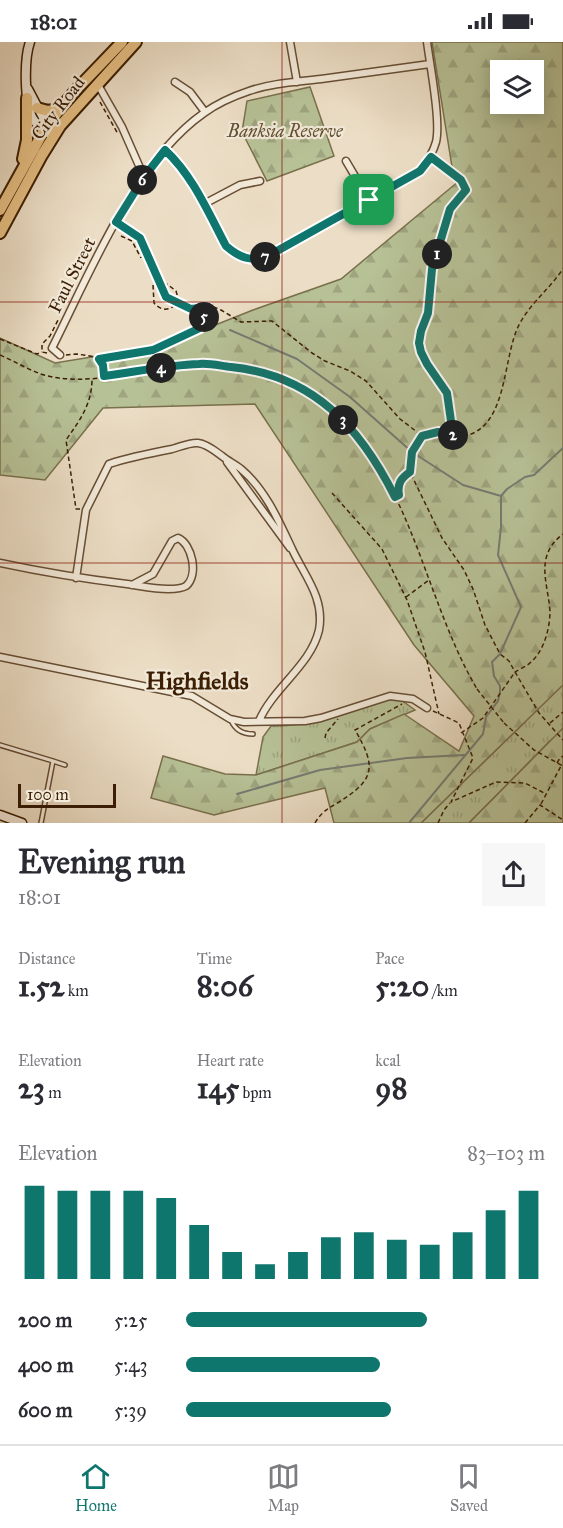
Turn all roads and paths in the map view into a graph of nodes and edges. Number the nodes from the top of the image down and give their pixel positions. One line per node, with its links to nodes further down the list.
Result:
1 (30, 42): 10 (main road)
2 (122, 42): 13 (highway, City Road)
3 (136, 42): 9 (highway, City Road)
4 (290, 42): 8 (street)
5 (427, 42): 6 (street)
6 (430, 64): 8 (street, Faul Street); 18 (street)
7 (175, 82): 14 (street)
8 (297, 82): 14 (street, Faul Street)
9 (97, 83): 15 (highway, City Road); 21 (street)
10 (27, 94): 12 (main road); 15 (main road); 20 (highway)
11 (96, 96): 16 (path)
12 (37, 108): 13 (highway); 15 (main road)
13 (59, 109): 15 (highway, City Road)
14 (205, 112): 17 (street, Faul Street)
15 (50, 131): 20 (highway, City Road); 27 (highway, City Road)
16 (121, 141)
17 (165, 150): 21 (street, Faul Street); 24 (street)
18 (431, 157): 23 (street); 44 (path)
19 (346, 161): 23 (street)
20 (18, 177): 25 (highway, City Road)
21 (144, 177): 26 (street, Faul Street)
22 (260, 181): 24 (street)
23 (369, 200): 24 (street)
24 (204, 204)
25 (0, 210)
26 (116, 222): 32 (street); 40 (street, Faul Street)
27 (0, 233)
28 (121, 236): 29 (path)
29 (144, 263)
30 (563, 269): 44 (path)
31 (153, 284): 33 (path)
32 (166, 297): 33 (path)
33 (176, 302): 34 (path)
34 (207, 307): 41 (path); 45 (path)
35 (61, 315): 37 (path)
36 (0, 339): 37 (path)
37 (42, 352): 38 (path)
38 (48, 353)
39 (0, 355): 43 (path)
40 (62, 355): 41 (path)
41 (99, 359): 42 (path)
42 (104, 376): 43 (path); 48 (path)
43 (92, 378): 49 (path)
44 (456, 435): 45 (path)
45 (422, 436): 46 (path)
46 (410, 472): 48 (path); 57 (path)
47 (332, 493): 55 (path)
48 (395, 497): 53 (path)
49 (86, 510): 52 (street); 64 (street)
50 (563, 534): 57 (path)
51 (0, 563): 52 (street)
52 (76, 578): 54 (street)
53 (430, 580): 55 (path); 73 (path, bridge)
54 (132, 585): 54 (street)
55 (406, 598): 62 (path)
56 (0, 657): 63 (street)
57 (515, 672): 65 (path); 66 (path)
58 (413, 699): 59 (street); 61 (street); 83 (path)
59 (427, 708): 62 (path)
60 (563, 712): 65 (path)
61 (339, 713): 64 (street); 68 (path)
62 (439, 714): 66 (path)
63 (230, 719): 64 (street); 67 (lane)
64 (259, 721)
65 (549, 724): 69 (path)
66 (461, 733): 77 (path)
67 (253, 734)
68 (325, 738)
69 (563, 740)
70 (0, 745): 72 (lane)
71 (563, 756): 73 (path)
72 (53, 761): 74 (lane); 82 (lane)
73 (557, 763): 75 (path)
74 (65, 765)
75 (562, 766): 76 (path)
76 (546, 794): 77 (path); 78 (path)
77 (451, 802): 84 (path)
78 (540, 805): 80 (path); 85 (path)
79 (0, 815): 81 (main road)
80 (563, 820)
81 (22, 823)
82 (41, 823)
83 (315, 823)
84 (438, 823)
85 (525, 823)

